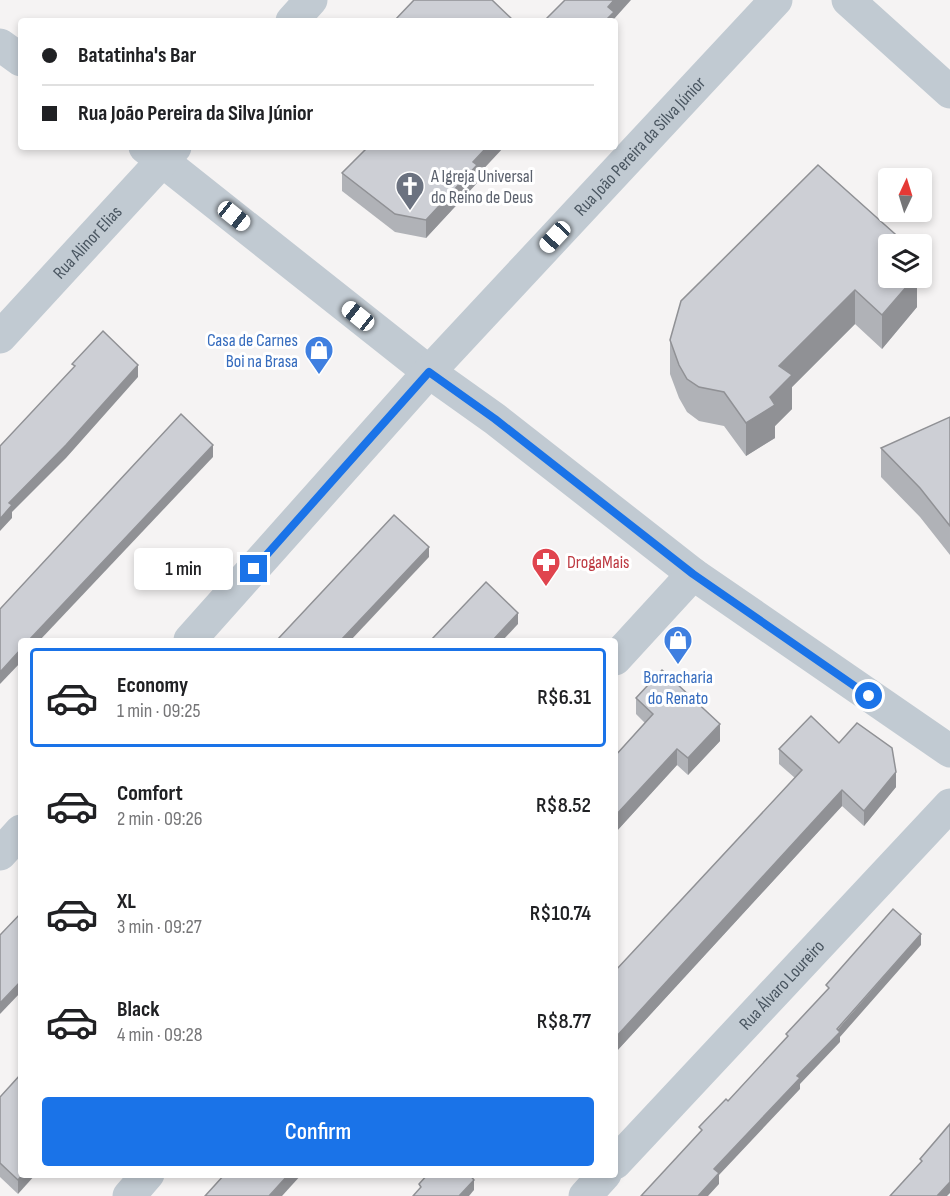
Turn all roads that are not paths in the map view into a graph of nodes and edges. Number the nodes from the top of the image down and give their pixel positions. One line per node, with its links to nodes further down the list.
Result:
1 (311, 0): 4 (street)
2 (776, 0): 10 (street, Rua João Pereira da Silva Júnior)
3 (848, 0): 7 (street)
4 (295, 18)
5 (0, 45): 6 (street)
6 (18, 58)
7 (950, 92)
8 (161, 151): 9 (street, Rua Alinor Elias); 10 (street)
9 (0, 338)
10 (429, 372): 11 (street); 12 (street, Rua João Pereira da Silva Júnior)
11 (693, 574): 13 (street); 14 (street)
12 (192, 638)
13 (618, 656)
14 (950, 751)
15 (950, 805): 18 (street, Rua Álvaro Loureiro)
16 (18, 834): 17 (street)
17 (0, 854)
18 (618, 1160)
19 (145, 1178): 21 (street)
20 (601, 1178): 22 (street)
21 (129, 1196)
22 (585, 1196)

